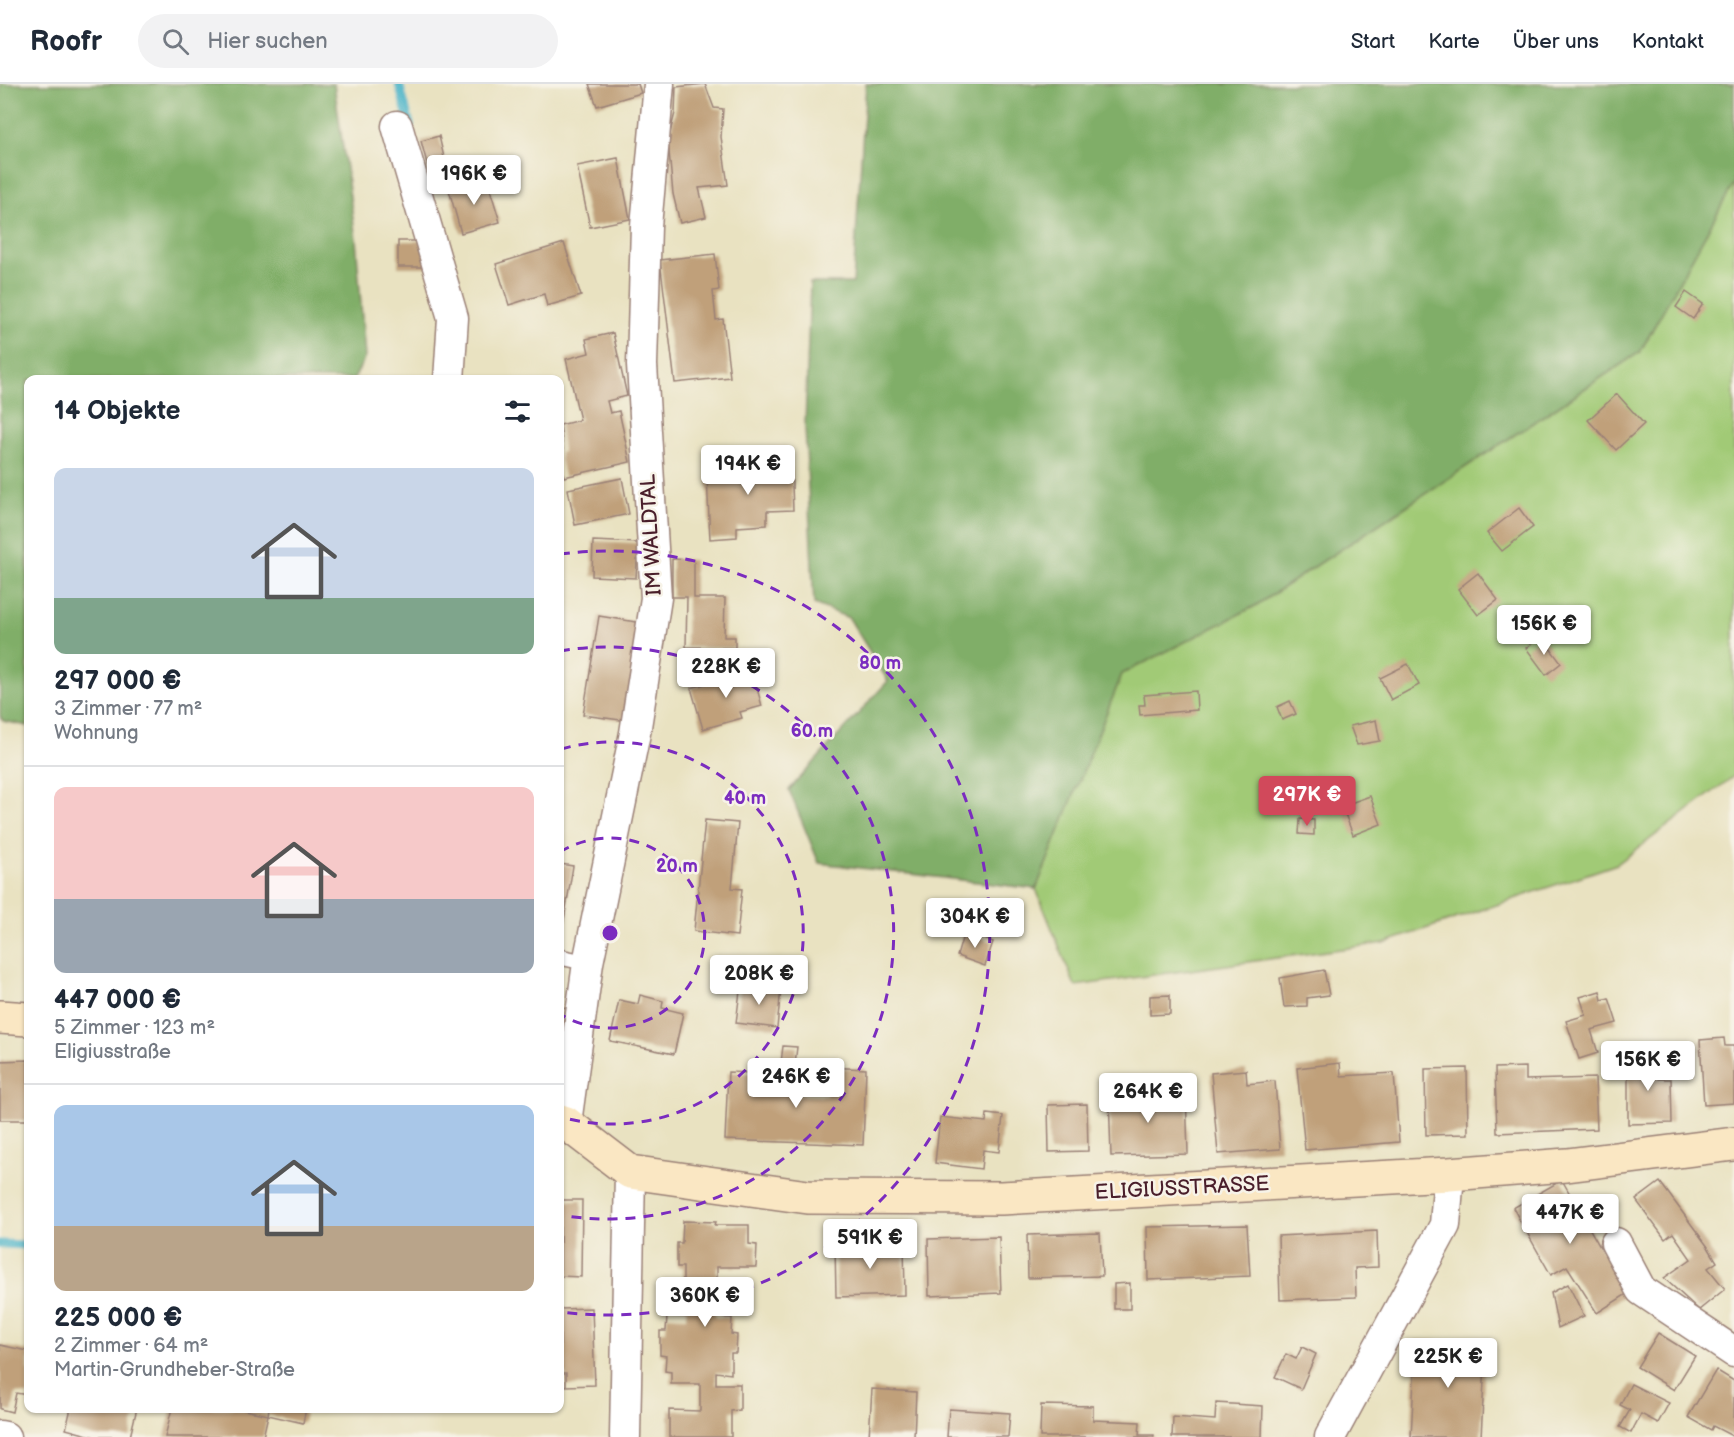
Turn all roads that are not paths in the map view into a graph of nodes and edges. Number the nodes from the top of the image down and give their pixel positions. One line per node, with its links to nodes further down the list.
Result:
1 (659, 84): 4 (street, IM WALDTAL)
2 (397, 126): 3 (street)
3 (449, 375)
4 (574, 960): 7 (street, IM WALDTAL)
5 (0, 1017): 6 (street)
6 (24, 1019)
7 (564, 1107)
8 (564, 1123): 10 (street)
9 (1734, 1144): 11 (street, ELIGIUSSTRASSE)
10 (630, 1172): 11 (street, ELIGIUSSTRASSE); 16 (street)
11 (1449, 1174): 17 (street)
12 (1616, 1243): 13 (street)
13 (1734, 1352)
14 (0, 1436): 15 (street)
15 (5, 1437)
16 (625, 1437)
17 (1330, 1437)

